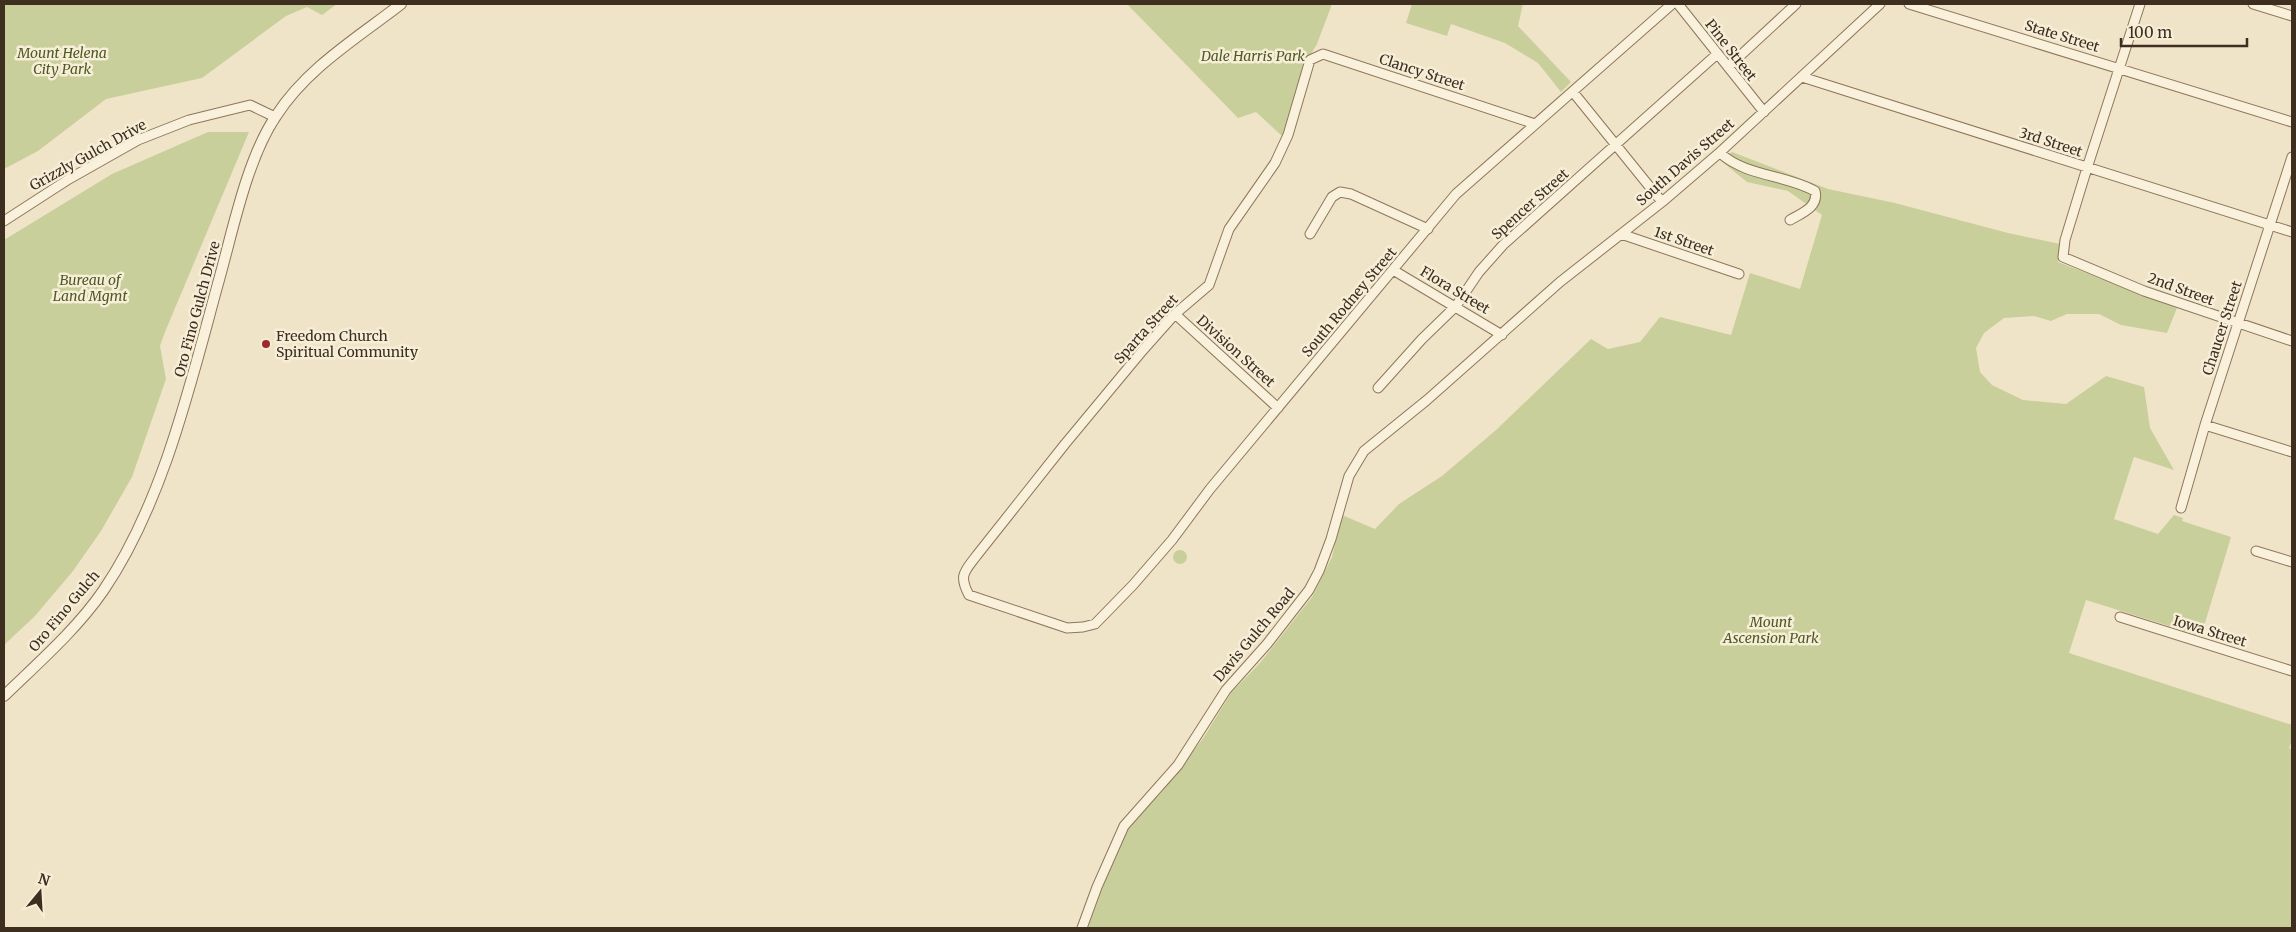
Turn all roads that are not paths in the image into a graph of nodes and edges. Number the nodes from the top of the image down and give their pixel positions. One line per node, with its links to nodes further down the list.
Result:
1 (401, 4): 17 (street, Oro Fino Gulch Drive)
2 (1672, 4): 15 (street, South Rodney Street)
3 (1678, 4): 10 (street, Pine Street)
4 (1796, 4): 11 (street)
5 (1880, 4): 14 (street, South Davis Street)
6 (1909, 4): 12 (street, State Street)
7 (2140, 4): 12 (street)
8 (2253, 4): 9 (street)
9 (2292, 16)
10 (1716, 55): 11 (street, Pine Street); 20 (street, Spencer Street)
11 (1728, 67): 16 (street, Pine Street)
12 (2119, 68): 18 (street, State Street); 23 (street)
13 (1308, 70): 19 (street, Clancy Street); 35 (street, Sparta Street)
14 (1802, 77): 16 (street, South Davis Street); 23 (street, 3rd Street)
15 (1573, 92): 19 (street, South Rodney Street); 20 (street)
16 (1764, 112): 21 (street, South Davis Street)
17 (275, 117): 26 (street, Grizzly Gulch Drive); 44 (street, Oro Fino Gulch Drive)
18 (2292, 122)
19 (1535, 124): 28 (street, South Rodney Street)
20 (1616, 144): 24 (street); 34 (street, Spencer Street)
21 (1720, 153): 24 (street, South Davis Street); 25 (street)
22 (2292, 157): 27 (street, Chaucer Street)
23 (2087, 168): 27 (street, 3rd Street); 36 (street, 2nd Street)
24 (1662, 202): 31 (street, South Davis Street)
25 (1790, 220)
26 (4, 221)
27 (2269, 225): 29 (street, 3rd Street); 36 (street, Chaucer Street)
28 (1428, 229): 30 (street); 32 (street, South Rodney Street)
29 (2292, 232)
30 (1310, 234)
31 (1621, 234): 33 (street, 1st Street); 37 (street, South Davis Street)
32 (1393, 270): 34 (street, Flora Street); 40 (street, South Rodney Street)
33 (1738, 274)
34 (1456, 306): 37 (street, Flora Street); 39 (street, Spencer Street)
35 (1175, 314): 40 (street, Division Street); 48 (street, Sparta Street)
36 (2238, 324): 38 (street, 2nd Street); 41 (street, Chaucer Street)
37 (1502, 335): 51 (street, Davis Gulch Road)
38 (2292, 341)
39 (1378, 388)
40 (1278, 408): 48 (street, South Rodney Street)
41 (2205, 425): 42 (street); 43 (street, Chaucer Street)
42 (2292, 452)
43 (2181, 508)
44 (147, 510): 50 (street, Oro Fino Gulch)
45 (2256, 551): 46 (street)
46 (2292, 562)
47 (2120, 617): 49 (street, Iowa Street)
48 (1067, 628)
49 (2292, 671)
50 (4, 696)
51 (1082, 928)

